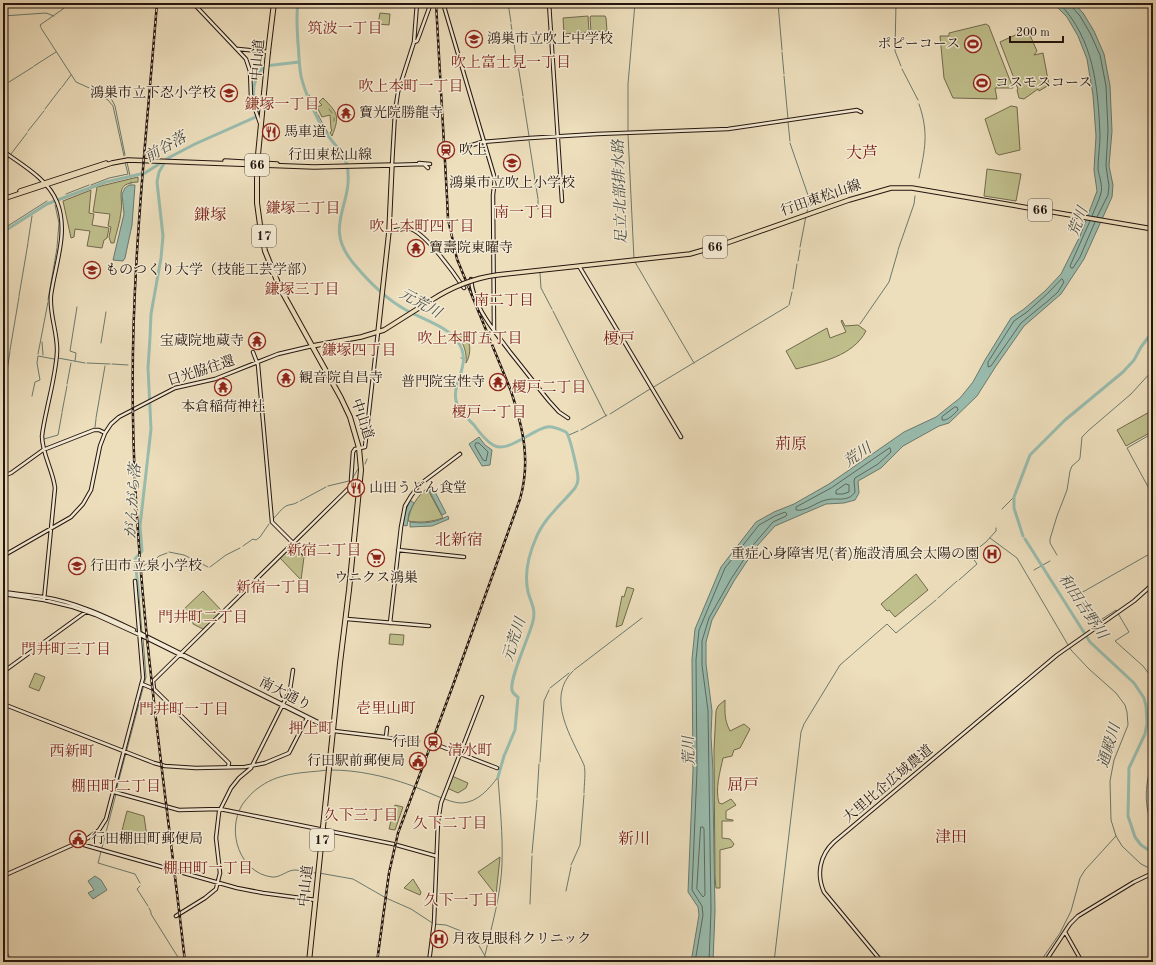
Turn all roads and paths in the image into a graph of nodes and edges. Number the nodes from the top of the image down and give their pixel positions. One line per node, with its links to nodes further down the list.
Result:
1 (194, 3): 8 (street)
2 (275, 3): 9 (highway, 中山道 / 17)
3 (418, 3): 7 (street)
4 (431, 3): 7 (street)
5 (442, 3): 14 (street)
6 (549, 3): 13 (street)
7 (414, 42): 18 (street)
8 (238, 49): 9 (street); 12 (street)
9 (269, 52): 10 (highway, 中山道 / 17)
10 (268, 67): 12 (highway, 中山道 / 17); 17 (highway, 中山道 / 17)
11 (861, 112): 13 (street)
12 (261, 126): 17 (highway, 中山道 / 17)
13 (558, 136): 14 (street); 22 (street)
14 (484, 142): 15 (street); 26 (street)
15 (466, 147)
16 (3, 151): 20 (street)
17 (259, 164): 18 (main road, 行田東松山線 / 66); 20 (main road, 行田東松山線 / 66); 31 (highway, 中山道 / 17)
18 (392, 165): 19 (street); 24 (main road, 行田東松山線)
19 (429, 166)
20 (45, 184): 21 (main road, 行田東松山線 / 66); 38 (street)
21 (3, 198)
22 (562, 201)
23 (1153, 229): 25 (main road, 行田東松山線 / 66)
24 (389, 231): 28 (street); 30 (main road, 行田東松山線)
25 (579, 266): 26 (main road, 行田東松山線 / 66); 36 (street)
26 (496, 274): 29 (street); 30 (main road, 66, bridge)
27 (471, 278): 29 (street)
28 (464, 288)
29 (494, 330): 34 (street)
30 (378, 332): 31 (main road, 66); 37 (street)
31 (313, 346): 33 (street, 日光脇往還); 37 (highway, 中山道 / 17)
32 (253, 352): 33 (street)
33 (258, 362): 35 (street, 日光脇往還); 42 (street)
34 (568, 418)
35 (105, 433): 38 (street); 41 (street)
36 (681, 437)
37 (360, 448): 42 (street); 52 (highway, 中山道 / 17); 65 (highway, 中山道 / 17)
38 (43, 450): 40 (street); 41 (street)
39 (460, 454): 43 (street)
40 (3, 476)
41 (51, 529): 45 (street); 50 (street)
42 (293, 543): 44 (street); 56 (street)
43 (398, 550): 46 (street); 53 (street)
44 (305, 555)
45 (3, 556)
46 (464, 557)
47 (135, 581): 55 (street)
48 (1153, 584): 89 (street, 大里比企広域農道)
49 (3, 594): 50 (street, 南大通り)
50 (44, 598): 51 (street, 南大通り); 55 (street, 南大通り)
51 (87, 611): 55 (street, 南大通り); 58 (street)
52 (347, 619): 53 (street); 65 (highway, 中山道 / 17)
53 (390, 623): 54 (street)
54 (429, 626)
55 (142, 635): 56 (street, 南大通り); 59 (street)
56 (180, 654): 60 (street); 63 (street, 南大通り)
57 (293, 670): 63 (street)
58 (3, 672)
59 (142, 684): 60 (street); 71 (street)
60 (154, 689): 74 (street)
61 (482, 697): 72 (street)
62 (3, 704): 71 (street)
63 (282, 705): 64 (street, 南大通り); 73 (street)
64 (307, 717): 67 (street, 南大通り); 73 (street)
65 (335, 718): 67 (highway, 中山道 / 17)
66 (387, 728): 68 (street)
67 (334, 731): 68 (street, 南大通り); 78 (highway, 中山道 / 17)
68 (386, 737): 69 (street, 南大通り)
69 (418, 741)
70 (440, 746): 72 (street)
71 (125, 752): 74 (street); 76 (street)
72 (460, 753): 75 (street); 80 (street)
73 (252, 766): 74 (street); 77 (street)
74 (228, 767)
75 (498, 768)
76 (114, 792): 77 (street); 79 (street)
77 (220, 809): 78 (street); 83 (street)
78 (324, 830): 80 (street); 84 (highway, 中山道 / 17)
79 (82, 841): 82 (street); 83 (street)
80 (436, 856): 88 (street)
81 (1153, 873): 86 (street)
82 (3, 876)
83 (218, 883): 84 (street); 85 (street)
84 (316, 900): 87 (highway, 中山道 / 17)
85 (176, 916)
86 (1065, 932): 90 (street); 91 (street)
87 (309, 962)
88 (429, 962)
89 (882, 962)
90 (1045, 962)
91 (1082, 962)

